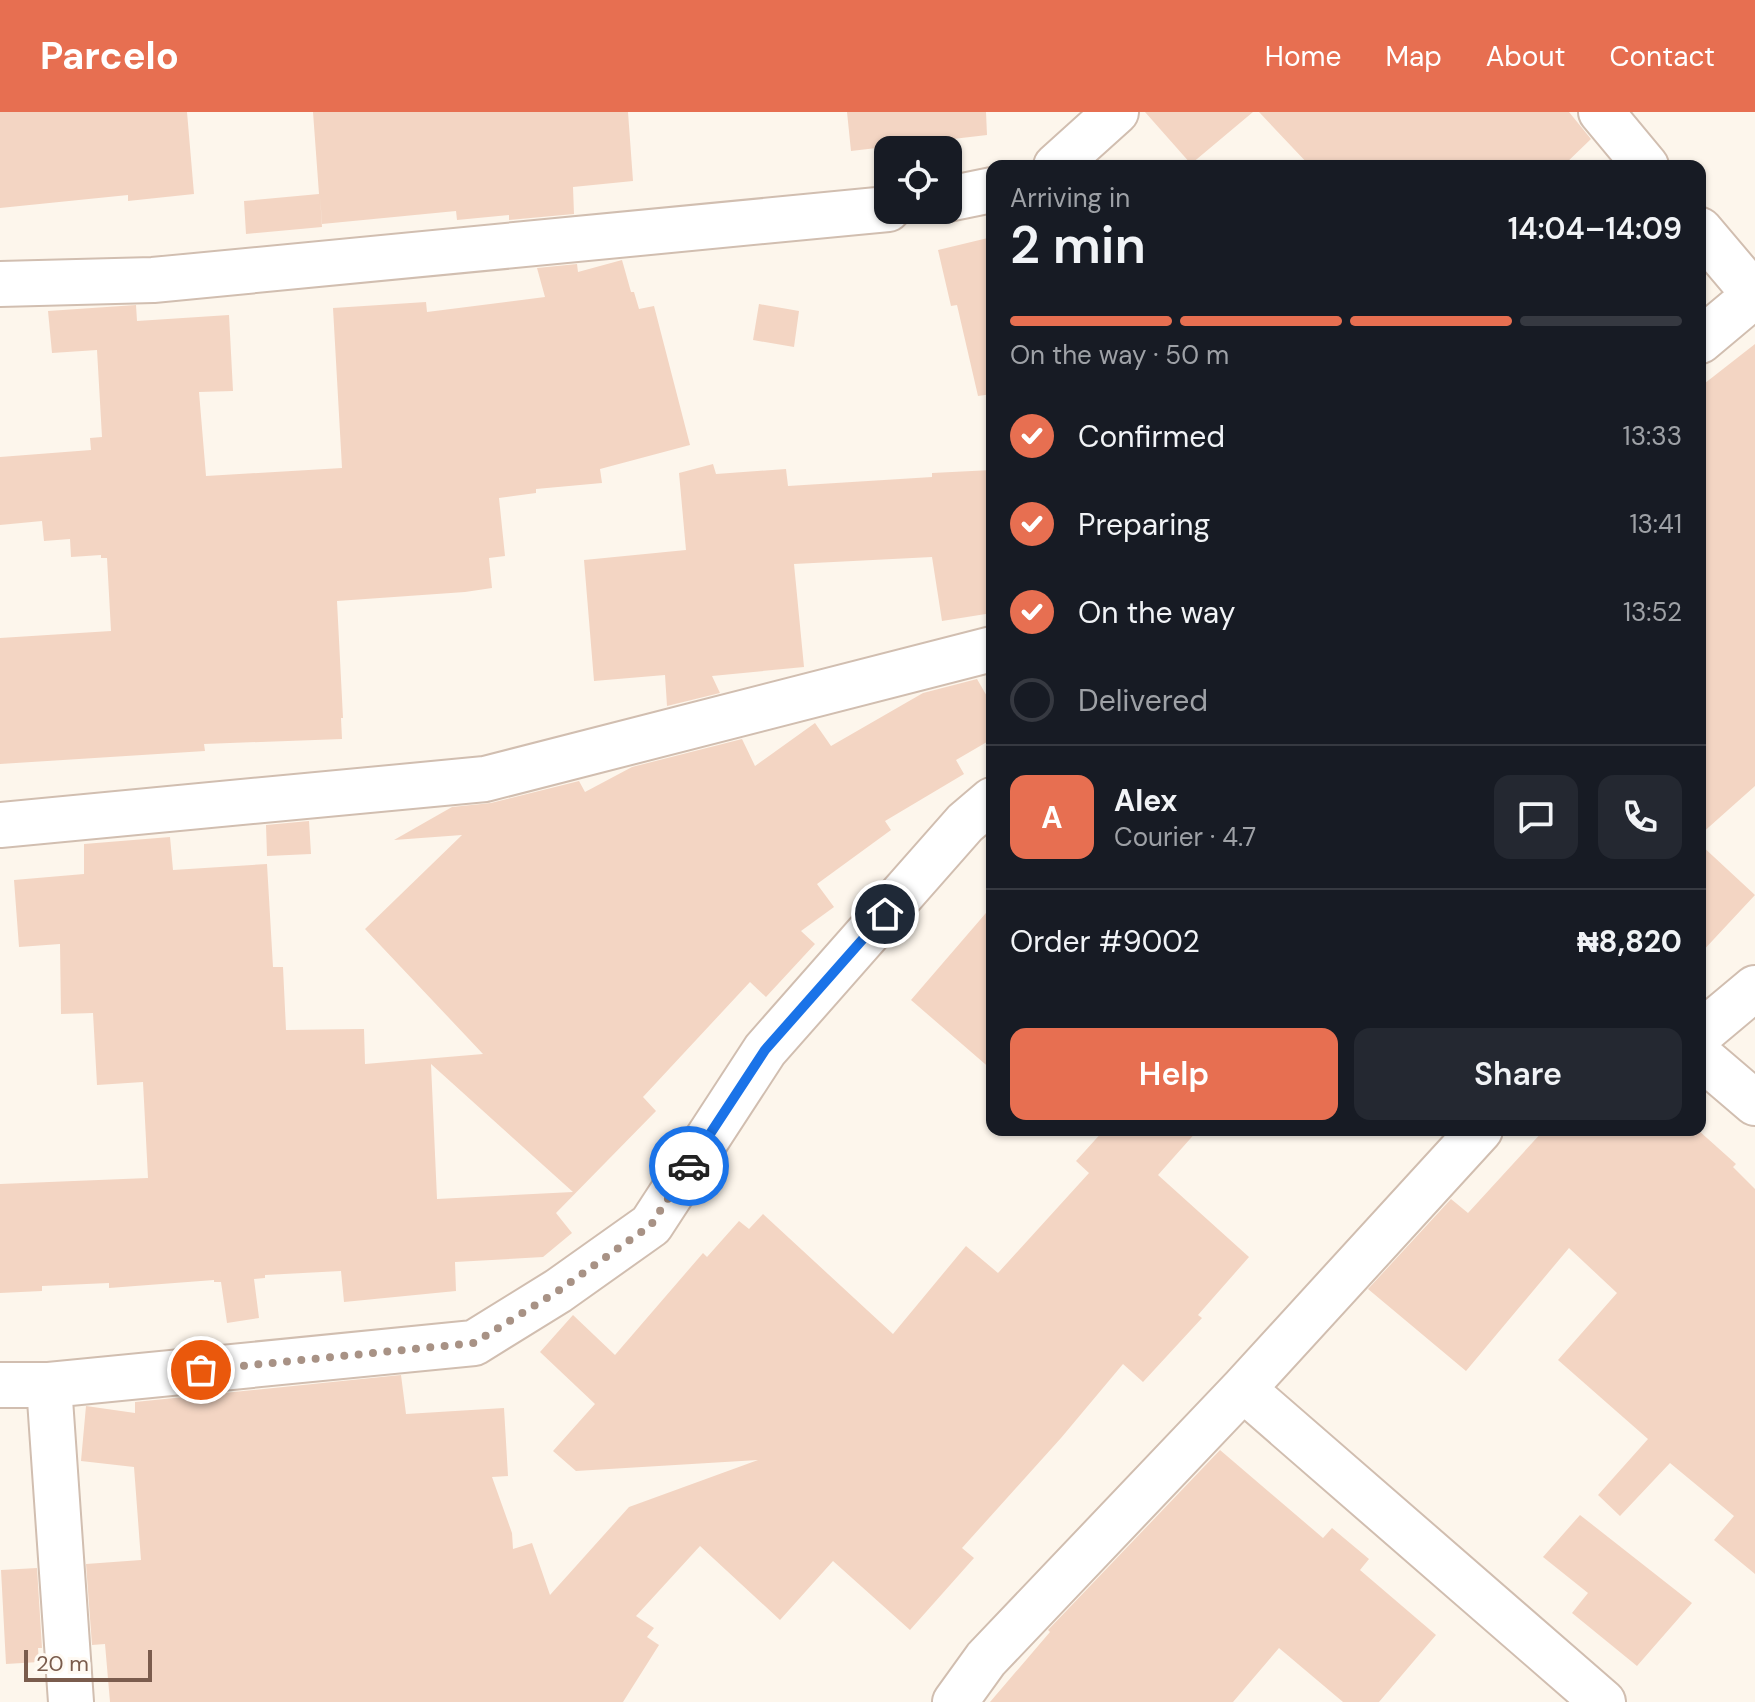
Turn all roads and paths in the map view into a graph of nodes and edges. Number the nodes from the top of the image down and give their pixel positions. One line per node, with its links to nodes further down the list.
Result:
1 (1116, 112): 3 (street)
2 (1601, 112): 4 (street)
3 (1063, 160)
4 (1641, 160)
5 (986, 191): 6 (street)
6 (962, 196)
7 (874, 210): 9 (street)
8 (1706, 237): 10 (street)
9 (0, 284)
10 (1755, 295): 11 (street)
11 (1706, 336)
12 (986, 651): 14 (street)
13 (986, 805): 21 (street)
14 (0, 825)
15 (1755, 988): 16 (street)
16 (1706, 1029)
17 (1706, 1061): 18 (street)
18 (1755, 1103)
19 (1475, 1136): 22 (street)
20 (0, 1385): 21 (street)
21 (49, 1385): 23 (street)
22 (1243, 1389): 24 (street); 25 (street)
23 (71, 1702)
24 (955, 1702)
25 (1603, 1702)

